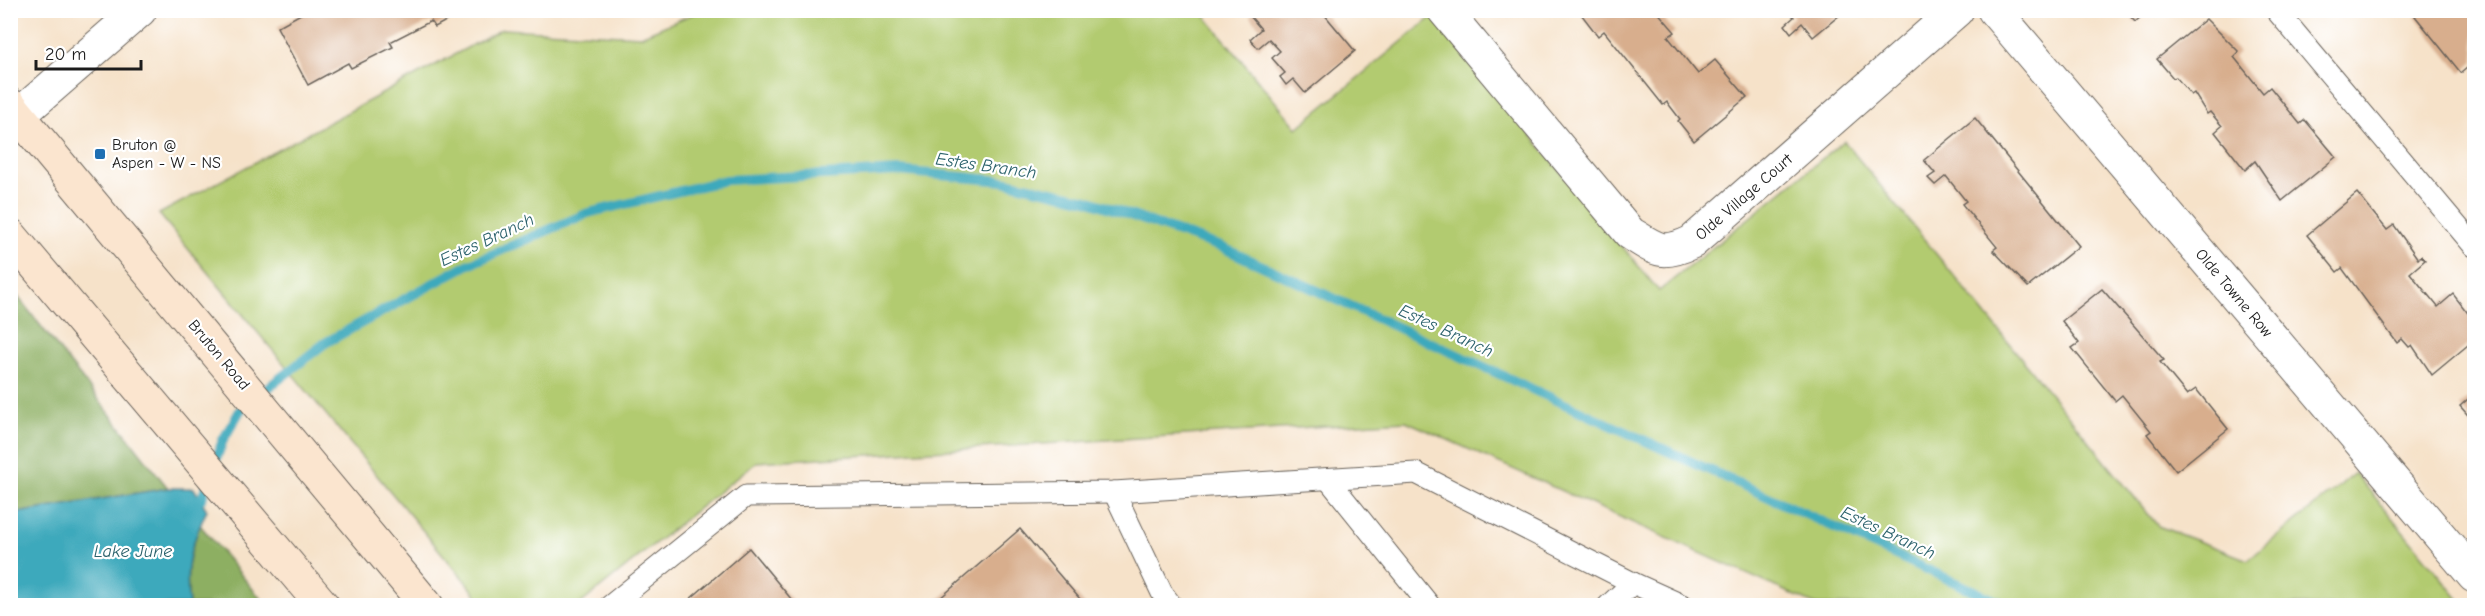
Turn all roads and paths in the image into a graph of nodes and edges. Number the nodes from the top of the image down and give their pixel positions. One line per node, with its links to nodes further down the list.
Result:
1 (140, 10): 6 (street)
2 (1444, 10): 3 (street, Olde Village Court)
3 (1957, 10)
4 (1994, 10): 11 (street, Olde Towne Row)
5 (2276, 10): 8 (lane)
6 (14, 115): 14 (main road, Bruton Road)
7 (10, 235): 13 (main road)
8 (2475, 246)
9 (1328, 479): 10 (lane); 12 (lane); 17 (lane)
10 (1114, 492): 15 (lane); 16 (lane)
11 (2475, 576)
12 (1634, 583): 18 (lane); 19 (lane)
13 (323, 606)
14 (427, 606)
15 (610, 606)
16 (1172, 606)
17 (1430, 606)
18 (1608, 606)
19 (1684, 606)

